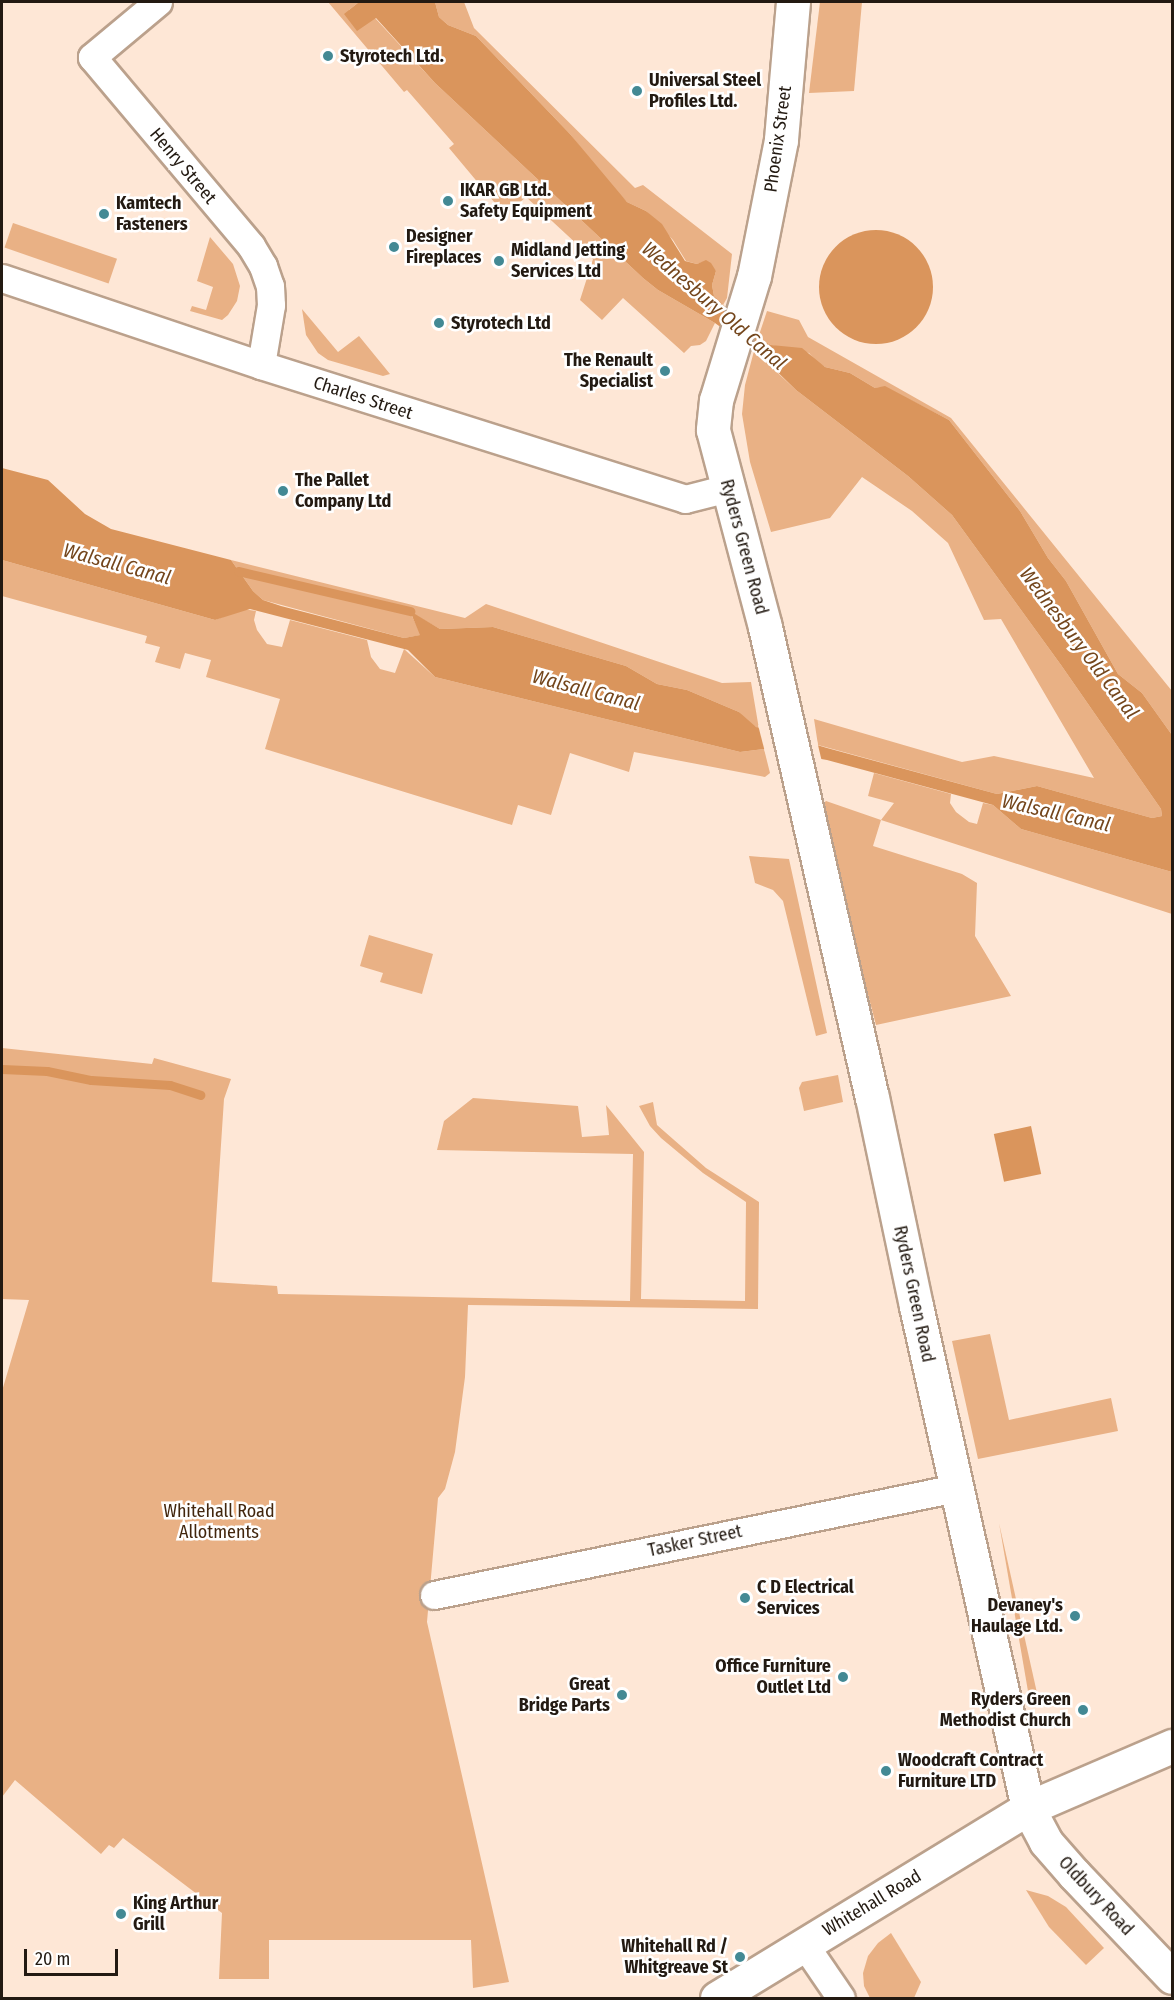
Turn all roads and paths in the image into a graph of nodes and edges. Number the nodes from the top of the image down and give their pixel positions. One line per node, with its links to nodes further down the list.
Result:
1 (158, 2): 4 (street, Henry Street)
2 (794, 2): 5 (main road, Phoenix Street)
3 (2, 278): 4 (street, Charles Street)
4 (261, 365): 6 (street, Charles Street)
5 (726, 369): 6 (main road, Ryders Green Road)
6 (728, 488): 7 (main road, Ryders Green Road)
7 (956, 1488): 8 (street, Tasker Street); 10 (main road, Ryders Green Road)
8 (435, 1595)
9 (1173, 1746): 10 (main road, Whitehall Road)
10 (1028, 1808): 11 (main road, Whitehall Road); 12 (main road, Oldbury Road)
11 (804, 1944): 13 (main road, Whitehall Road); 14 (street)
12 (1173, 1977)
13 (717, 1998)
14 (841, 1998)

